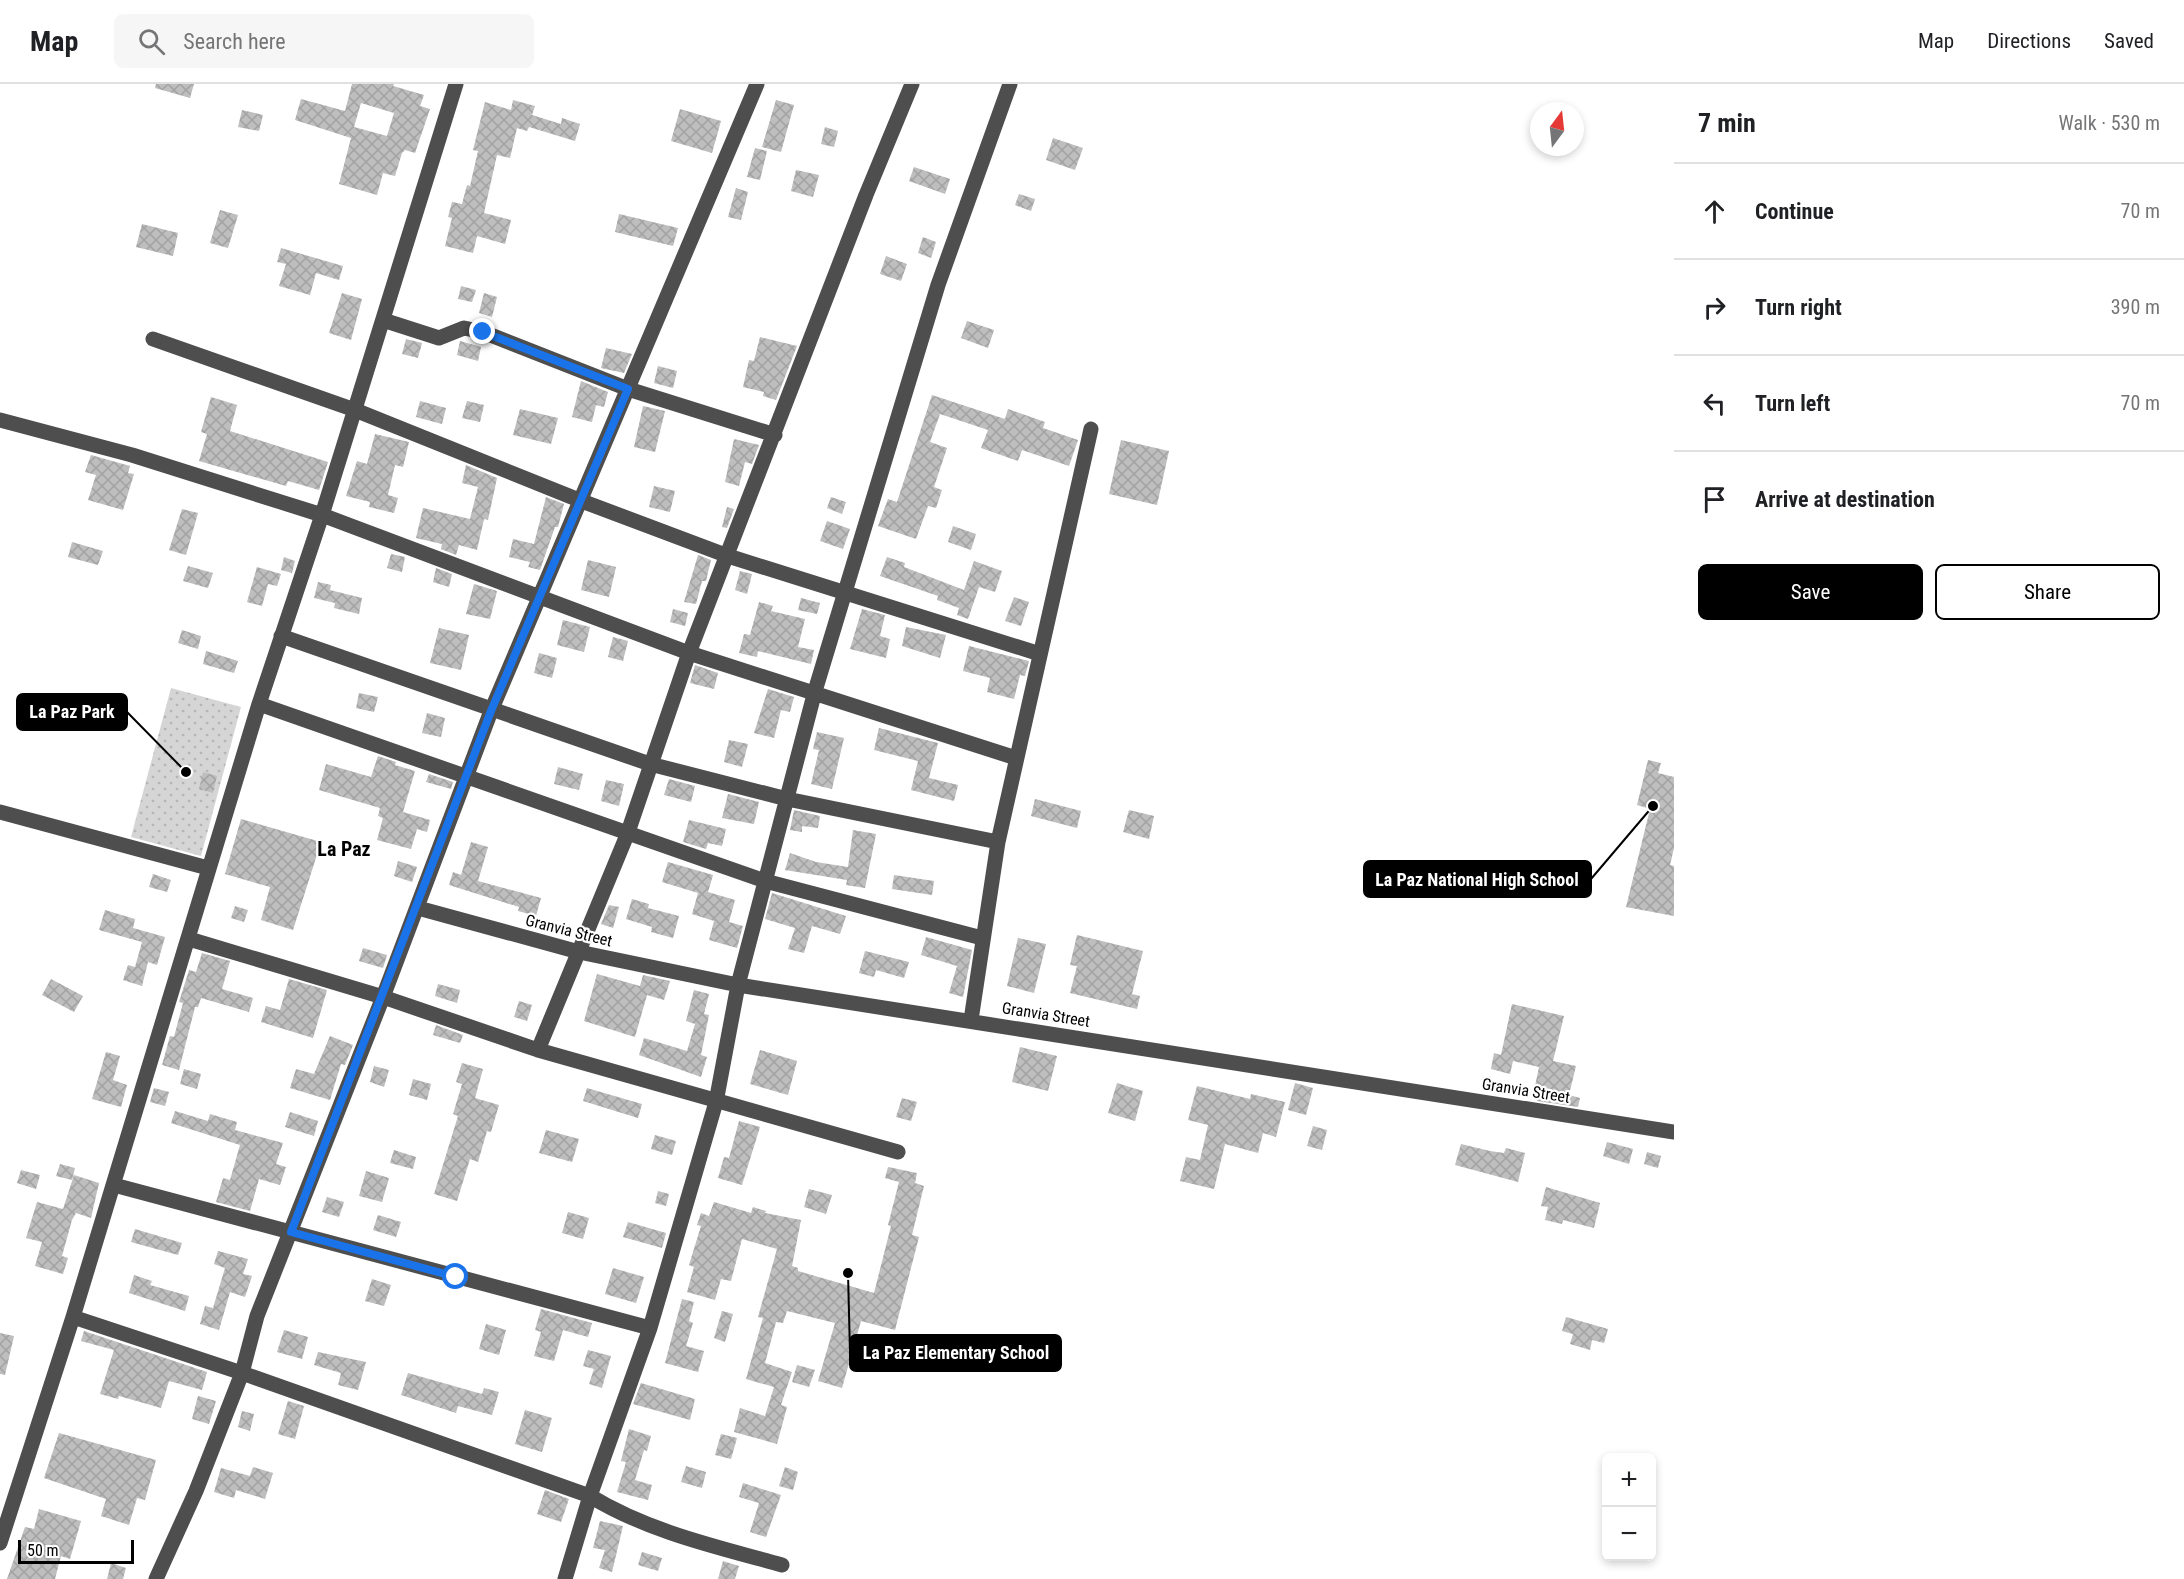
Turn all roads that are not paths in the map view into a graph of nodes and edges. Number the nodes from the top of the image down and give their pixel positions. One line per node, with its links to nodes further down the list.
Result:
1 (456, 84): 5 (street)
2 (757, 84): 7 (street)
3 (912, 84): 11 (street)
4 (1010, 84): 15 (street)
5 (383, 320): 7 (street); 8 (street)
6 (153, 339): 8 (street)
7 (628, 389): 11 (street); 12 (street)
8 (356, 410): 12 (street); 13 (street)
9 (0, 420): 13 (street)
10 (1091, 429): 19 (street)
11 (775, 435): 14 (street)
12 (579, 500): 14 (street); 16 (street)
13 (322, 515): 16 (street); 17 (street)
14 (728, 556): 15 (street); 18 (street)
15 (846, 594): 19 (street); 20 (street)
16 (540, 599): 18 (street); 22 (street)
17 (281, 636): 21 (street); 22 (street)
18 (689, 653): 20 (street); 24 (street)
19 (1040, 654): 23 (street)
20 (815, 691): 23 (street); 26 (street)
21 (258, 704): 25 (street); 30 (street)
22 (491, 711): 24 (street); 25 (street)
23 (1016, 758): 29 (street)
24 (650, 764): 26 (street); 28 (street)
25 (468, 776): 28 (street); 32 (street)
26 (787, 799): 29 (street); 31 (street)
27 (0, 812): 30 (street)
28 (627, 835): 31 (street); 35 (street)
29 (998, 842): 34 (street)
30 (208, 868): 33 (street)
31 (765, 881): 34 (street); 36 (street)
32 (418, 908): 35 (street, Granvia Street); 37 (street)
33 (189, 939): 37 (street); 43 (street)
34 (982, 939): 38 (street)
35 (579, 952): 36 (street, Granvia Street); 39 (street)
36 (738, 985): 38 (street, Granvia Street); 40 (street)
37 (383, 997): 39 (street); 44 (street)
38 (971, 1020): 41 (street, Granvia Street)
39 (538, 1050): 40 (street)
40 (716, 1102): 42 (street); 46 (street)
41 (1674, 1132)
42 (898, 1152)
43 (114, 1185): 44 (street); 45 (street)
44 (291, 1232): 46 (street); 47 (street)
45 (73, 1317): 47 (street); 49 (street)
46 (650, 1328): 48 (street)
47 (242, 1373): 48 (street); 51 (street)
48 (590, 1496): 50 (street); 52 (street)
49 (0, 1544)
50 (782, 1565)
51 (156, 1579)
52 (565, 1579)

